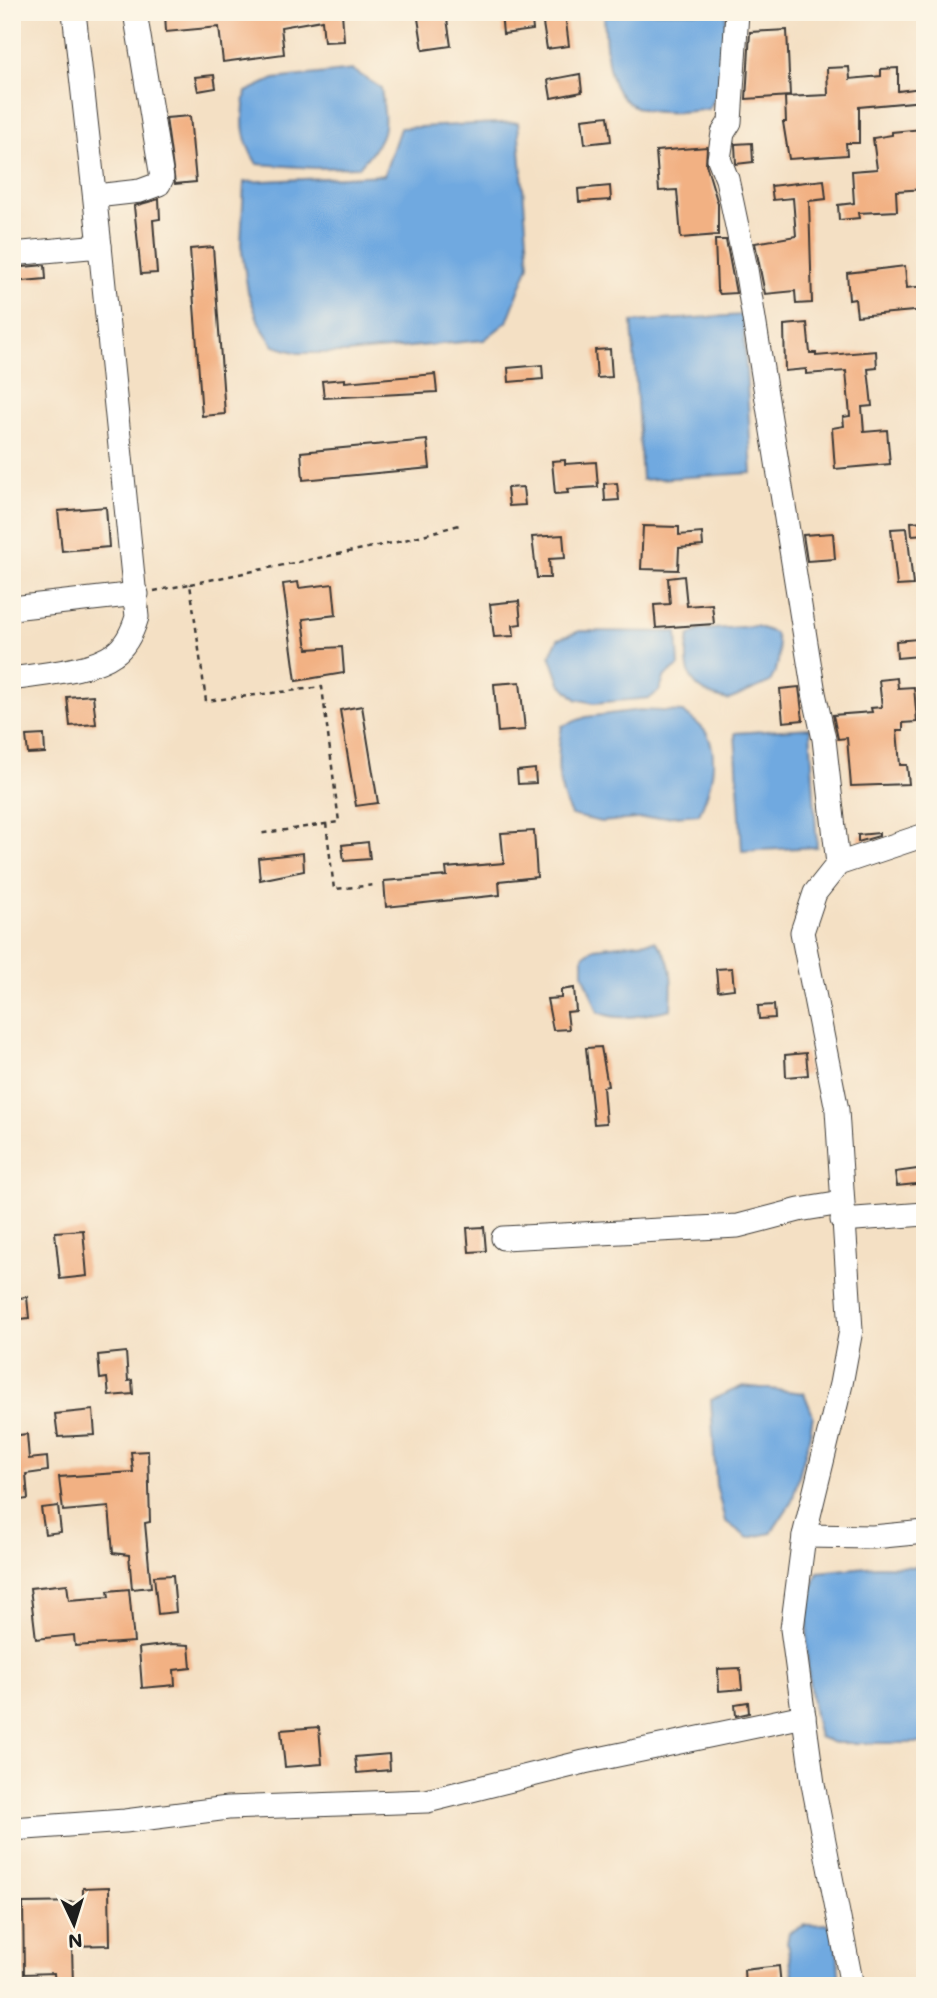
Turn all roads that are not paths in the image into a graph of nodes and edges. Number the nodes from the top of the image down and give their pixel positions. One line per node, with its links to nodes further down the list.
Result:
1 (74, 12): 4 (street)
2 (135, 12): 4 (street)
3 (737, 12): 11 (street)
4 (96, 196): 5 (street)
5 (100, 246): 6 (street); 7 (street)
6 (12, 254)
7 (136, 594): 8 (street); 9 (street)
8 (12, 608)
9 (12, 679)
10 (925, 835): 11 (street)
11 (838, 864): 12 (street)
12 (842, 1212): 13 (street); 14 (street); 16 (street)
13 (925, 1214)
14 (503, 1238)
15 (925, 1532): 16 (street)
16 (804, 1536): 17 (street)
17 (804, 1716): 18 (street); 19 (street)
18 (12, 1829)
19 (852, 1986)

